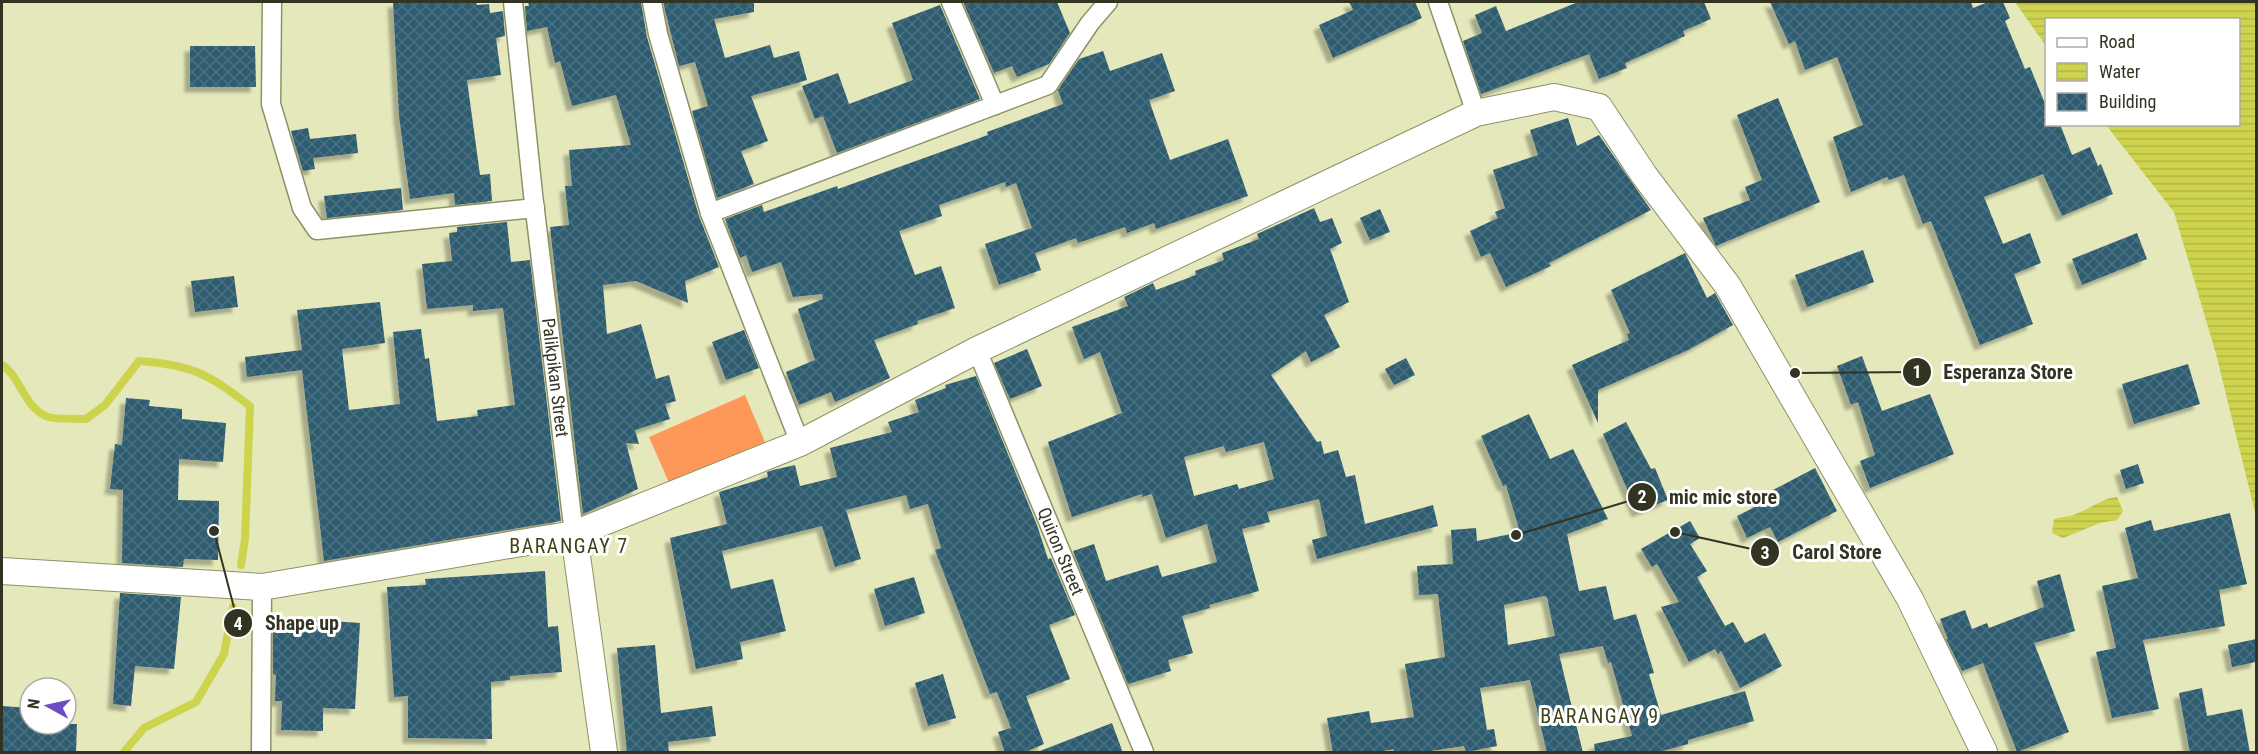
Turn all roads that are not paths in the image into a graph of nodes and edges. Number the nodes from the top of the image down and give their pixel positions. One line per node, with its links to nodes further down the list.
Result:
1 (272, 2): 9 (street)
2 (513, 2): 9 (street, Palikpikan Street)
3 (652, 2): 10 (street)
4 (951, 2): 7 (street)
5 (1108, 2): 7 (street)
6 (1438, 2): 8 (street)
7 (995, 105): 10 (street)
8 (1476, 112): 11 (street); 19 (street)
9 (535, 208): 13 (street, Palikpikan Street)
10 (710, 213): 12 (street)
11 (977, 350): 12 (street); 18 (street, Quiron Street)
12 (800, 442): 13 (street)
13 (574, 534): 15 (street); 17 (street, Palikpikan Street)
14 (2, 571): 15 (street)
15 (262, 587): 16 (street)
16 (261, 753)
17 (604, 753)
18 (1144, 753)
19 (1983, 753)

